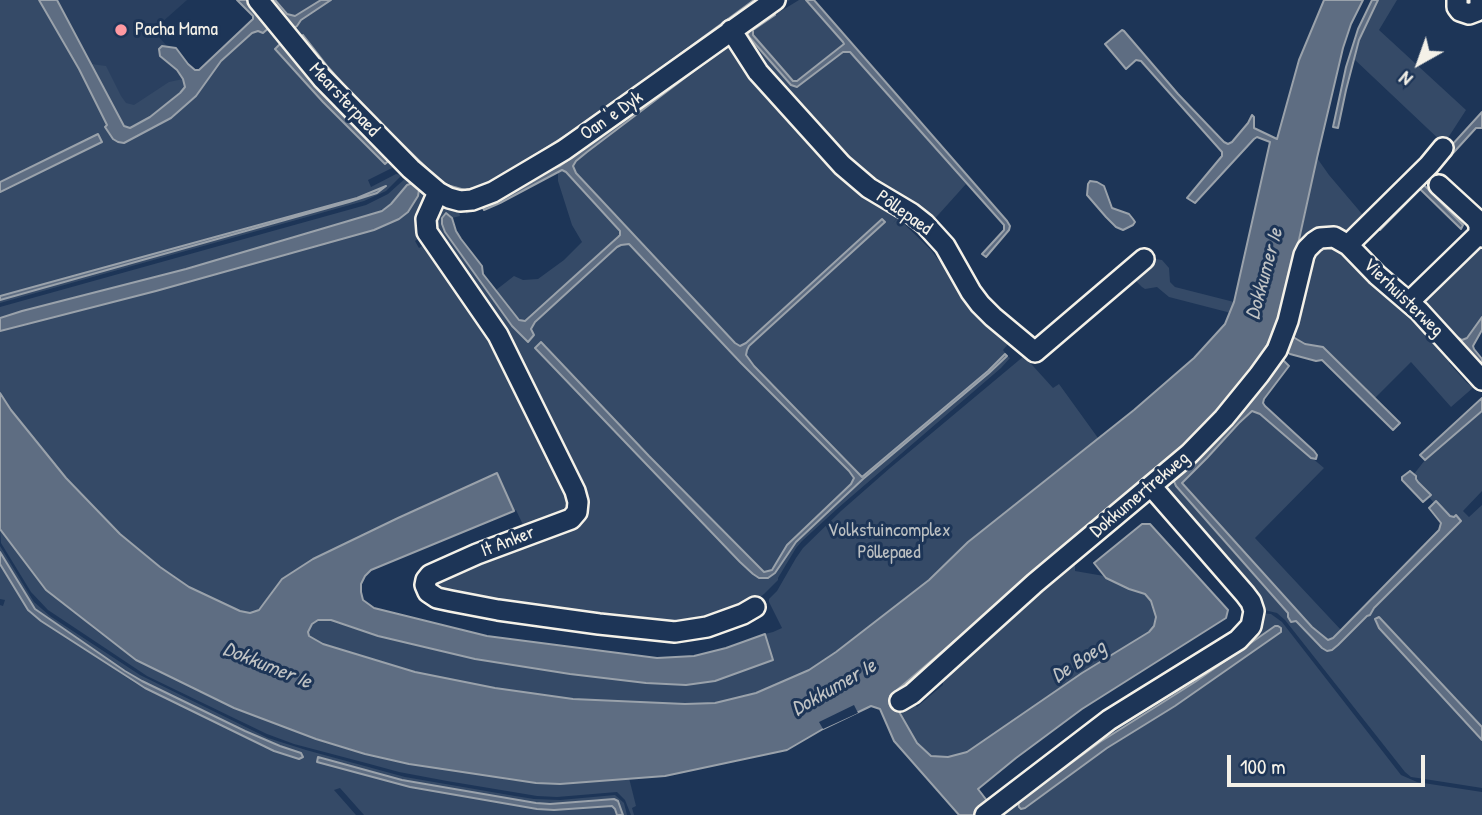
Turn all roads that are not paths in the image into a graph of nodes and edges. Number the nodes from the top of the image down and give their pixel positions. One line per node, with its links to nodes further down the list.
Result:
1 (258, 0): 8 (street, Mearsterpaed)
2 (775, 0): 5 (street, Oan 'e Dyk)
3 (1457, 0): 4 (street)
4 (1480, 0)
5 (731, 30): 8 (street, Oan 'e Dyk); 12 (street, Pôllepaed)
6 (1443, 148): 11 (street)
7 (1439, 185): 9 (street)
8 (438, 192): 16 (street, It Anker)
9 (1480, 235): 13 (street)
10 (1314, 242): 11 (street, Vierhuisterweg); 15 (street, Dokkumertrekweg)
11 (1348, 245): 13 (street, Vierhuisterweg)
12 (1144, 258)
13 (1409, 302): 14 (street, Vierhuisterweg)
14 (1482, 380)
15 (1151, 486): 17 (street, Dokkumertrekweg); 18 (street)
16 (755, 607)
17 (900, 701)
18 (991, 810)

